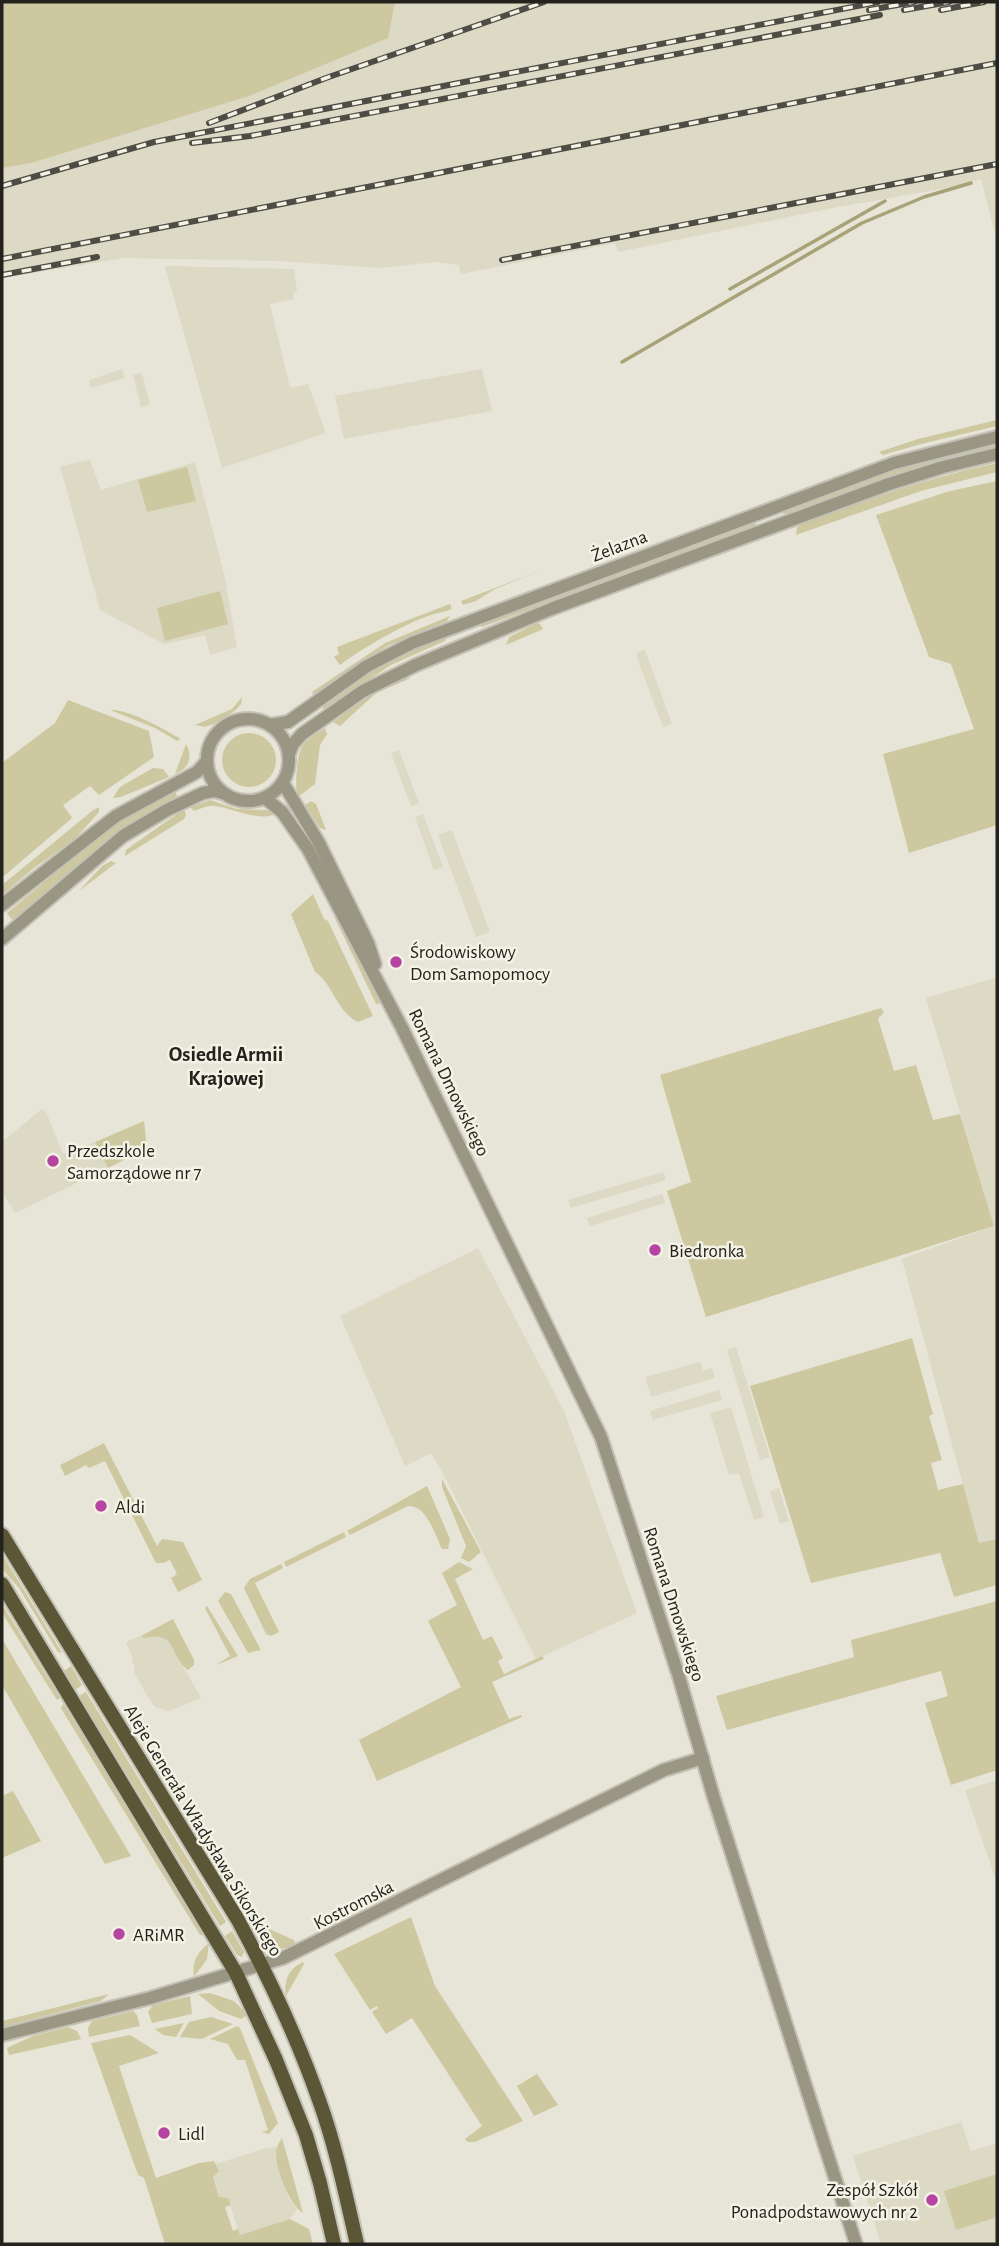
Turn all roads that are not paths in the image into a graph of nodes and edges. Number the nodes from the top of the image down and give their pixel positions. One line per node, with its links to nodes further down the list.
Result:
1 (997, 437): 3 (street, Żelazna)
2 (997, 454): 4 (street, Żelazna)
3 (270, 725): 4 (street); 5 (street)
4 (289, 754): 6 (street)
5 (207, 761): 7 (street); 10 (street)
6 (283, 783): 8 (street); 9 (street, Romana Dmowskiego)
7 (222, 793): 8 (street); 11 (street)
8 (265, 799): 9 (street, Romana Dmowskiego)
9 (314, 846): 16 (street, Romana Dmowskiego)
10 (2, 905)
11 (2, 939)
12 (2, 1535): 15 (main road, Aleje Generała Władysława Sikorskiego)
13 (2, 1584): 14 (main road)
14 (45, 1655): 15 (main road); 18 (main road)
15 (78, 1657): 17 (main road, Aleje Generała Władysława Sikorskiego)
16 (703, 1758): 17 (street, Kostromska); 22 (street, Romana Dmowskiego)
17 (262, 1966): 18 (street, Kostromska); 21 (main road, Aleje Generała Władysława Sikorskiego)
18 (236, 1973): 19 (street, Kostromska); 20 (main road)
19 (2, 2035)
20 (334, 2244)
21 (357, 2244)
22 (856, 2244)

